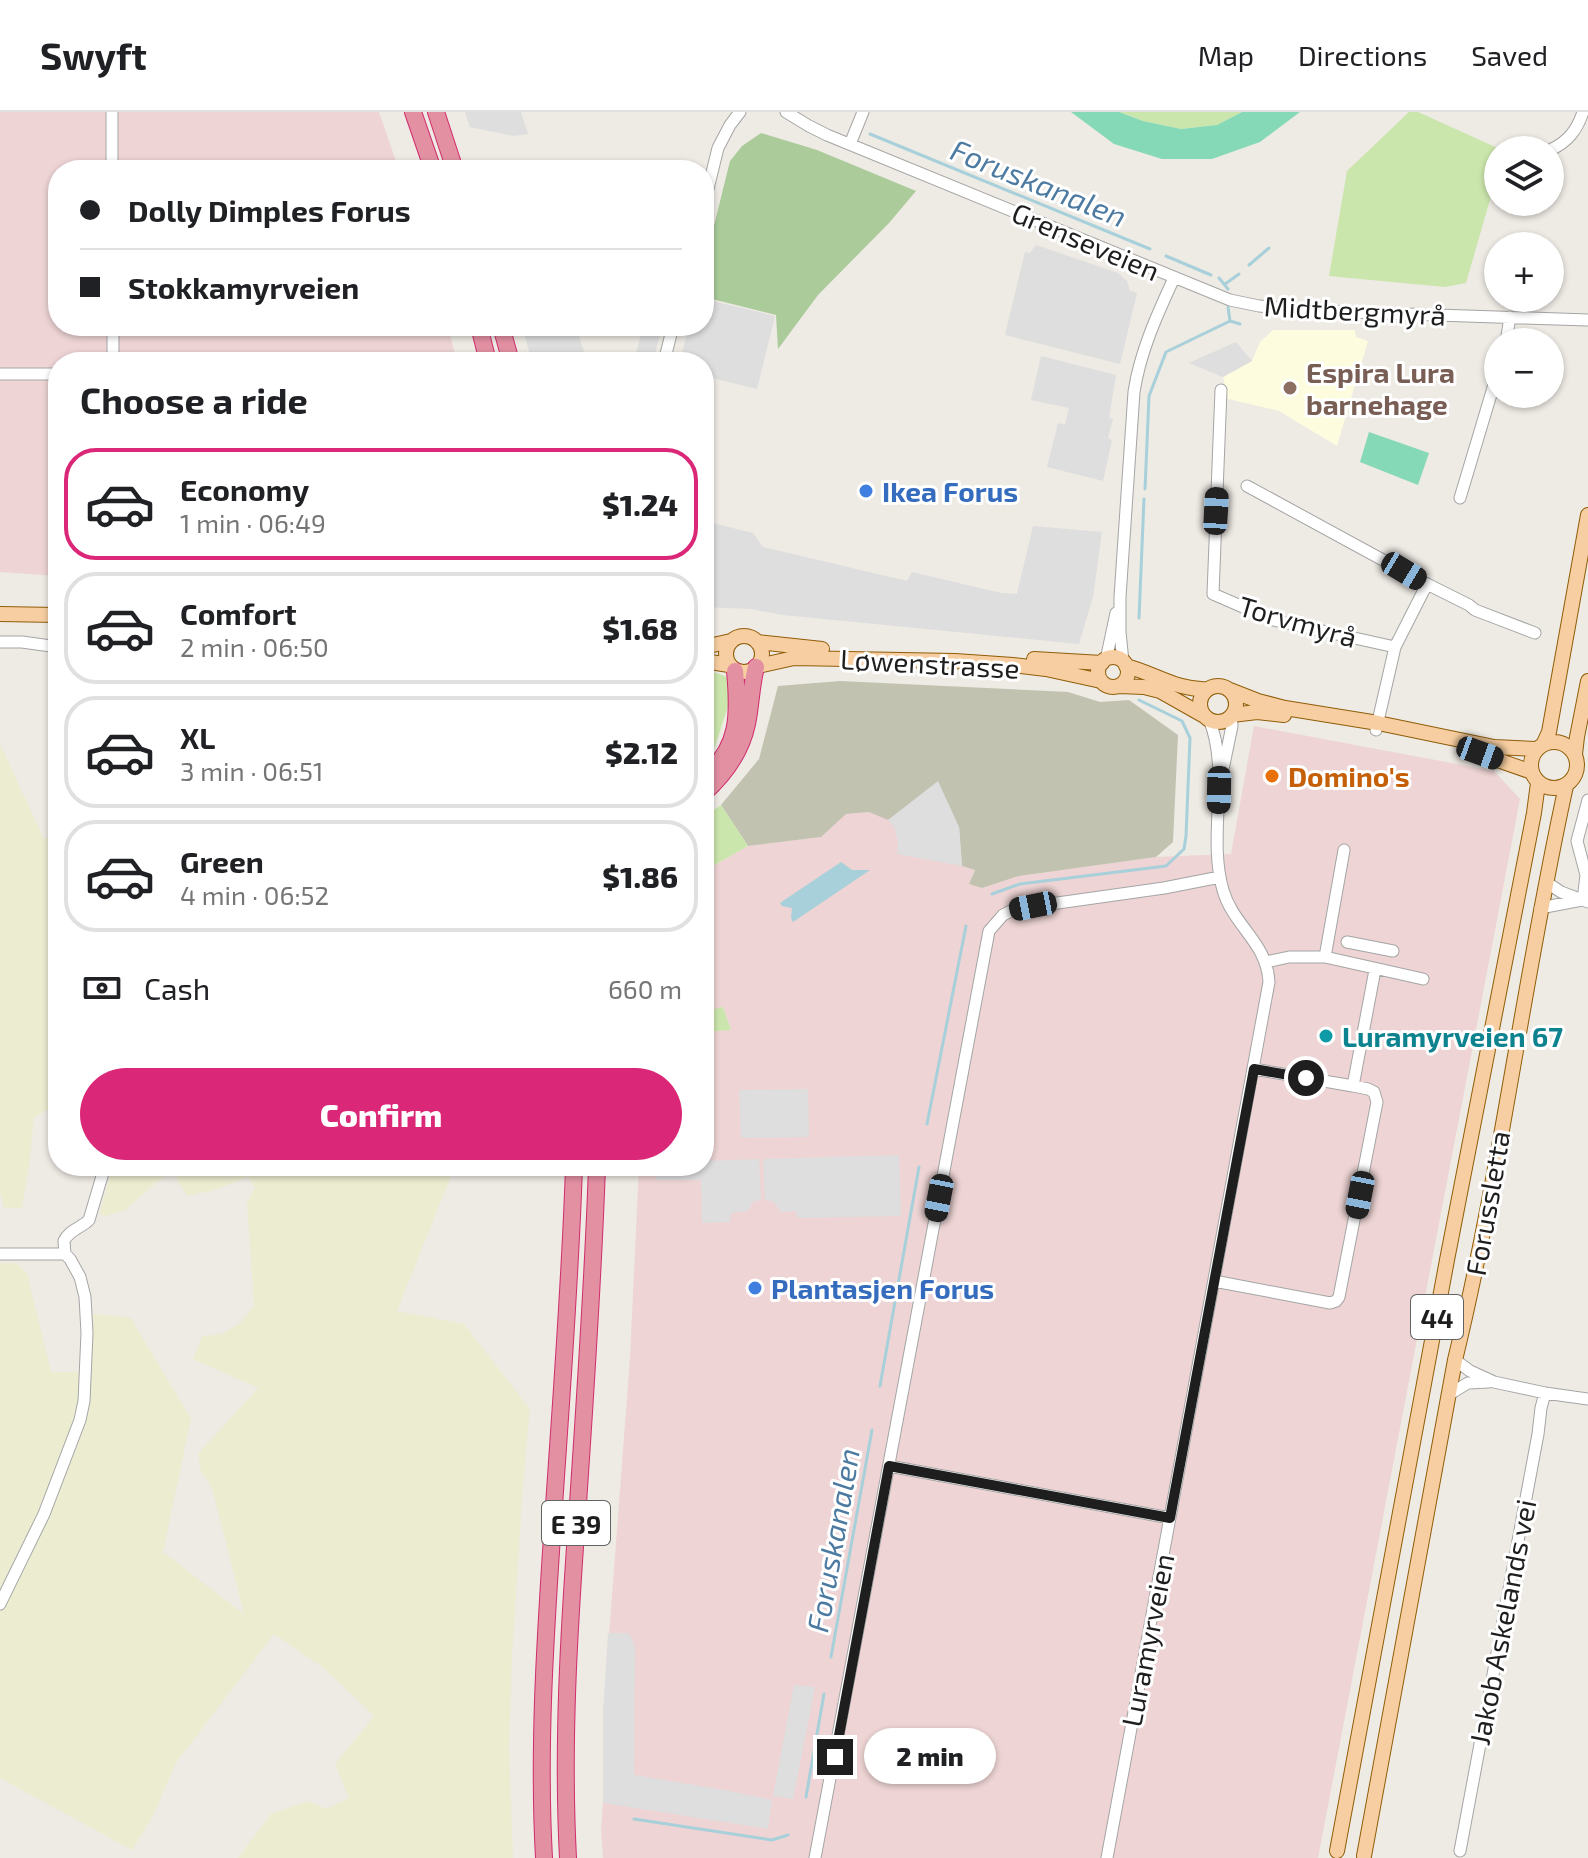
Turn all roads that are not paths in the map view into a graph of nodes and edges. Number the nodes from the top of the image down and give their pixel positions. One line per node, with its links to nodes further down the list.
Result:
1 (112, 112): 10 (street)
2 (413, 112): 11 (highway)
3 (436, 112): 12 (highway)
4 (740, 112): 13 (street)
5 (786, 112): 9 (street, Grenseveien)
6 (863, 112): 9 (street)
7 (1583, 112): 8 (street)
8 (1564, 142)
9 (850, 144): 14 (street, Grenseveien)
10 (112, 160)
11 (430, 160)
12 (452, 160)
13 (714, 164)
14 (1174, 278): 15 (street, Midtbergmyrå); 26 (street, Grenseveien)
15 (1510, 317): 16 (street, Midtbergmyrå); 17 (street)
16 (1588, 320)
17 (1508, 328)
18 (0, 374): 19 (street)
19 (48, 374)
20 (1221, 390): 35 (street, Torvmyrå)
21 (1487, 408): 23 (street)
22 (1247, 486): 25 (street)
23 (1460, 498)
24 (1588, 515): 49 (main road, 44)
25 (1427, 584): 29 (street); 35 (street, Torvmyrå)
26 (1120, 597): 36 (street, Grenseveien); 38 (street, Grenseveien)
27 (0, 614): 28 (main road)
28 (48, 616)
29 (1535, 633)
30 (731, 641): 32 (main road); 33 (main road); 40 (main road)
31 (0, 642): 34 (street)
32 (757, 642): 36 (main road, Løwenstrasse); 39 (main road)
33 (714, 645)
34 (48, 646)
35 (1395, 647): 48 (street, Torvmyrå)
36 (1104, 661): 38 (main road); 41 (main road)
37 (714, 664): 40 (main road)
38 (1125, 664): 43 (main road); 44 (main road)
39 (757, 666): 40 (main road); 41 (main road, Løwenstrasse); 53 (highway)
40 (732, 668): 51 (highway)
41 (1101, 681): 43 (main road)
42 (1588, 681): 50 (main road, 44)
43 (1119, 686): 47 (main road)
44 (1208, 689): 45 (main road); 47 (main road)
45 (1230, 690): 46 (main road); 48 (main road)
46 (1232, 715): 47 (main road); 48 (main road); 55 (street)
47 (1207, 718): 55 (street)
48 (1377, 727): 49 (main road); 52 (main road)
49 (1540, 747): 50 (main road); 52 (main road, 44)
50 (1575, 754): 54 (main road, 44)
51 (714, 769)
52 (1535, 777): 54 (main road); 85 (main road, Forussletta / 44)
53 (714, 783)
54 (1566, 786): 59 (main road, Forussletta / 44)
55 (1219, 790): 58 (street)
56 (1588, 800): 60 (street)
57 (1344, 850): 64 (street)
58 (1220, 877): 65 (street); 81 (street)
59 (1546, 882): 60 (street); 61 (main road, Forussletta / 44)
60 (1585, 901): 61 (street)
61 (1540, 908): 76 (main road, Forussletta / 44)
62 (1347, 942): 63 (street)
63 (1393, 951)
64 (1325, 957): 65 (street); 66 (street)
65 (1266, 962): 68 (street, Luramyrveien)
66 (1375, 970): 67 (street); 69 (street)
67 (1423, 979)
68 (1254, 1069): 69 (street); 75 (street, Luramyrveien)
69 (1353, 1086): 75 (street)
70 (102, 1176): 74 (street)
71 (574, 1176): 87 (highway, E 39)
72 (597, 1176): 88 (highway, E 39)
73 (0, 1254): 74 (street)
74 (65, 1254): 83 (street)
75 (1214, 1281): 82 (street, Luramyrveien)
76 (1455, 1360): 77 (street); 79 (main road, Forussletta / 44)
77 (1494, 1382): 78 (street); 79 (street)
78 (1545, 1393): 80 (street); 84 (street, Jakob Askelands vei)
79 (1448, 1395): 86 (main road, Forussletta / 44)
80 (1588, 1399)
81 (889, 1466): 82 (street); 89 (street)
82 (1170, 1518): 90 (street, Luramyrveien)
83 (0, 1604)
84 (1460, 1851)
85 (1333, 1855): 86 (main road, 44)
86 (1364, 1857)
87 (544, 1858)
88 (568, 1858)
89 (815, 1858)
90 (1107, 1858)

